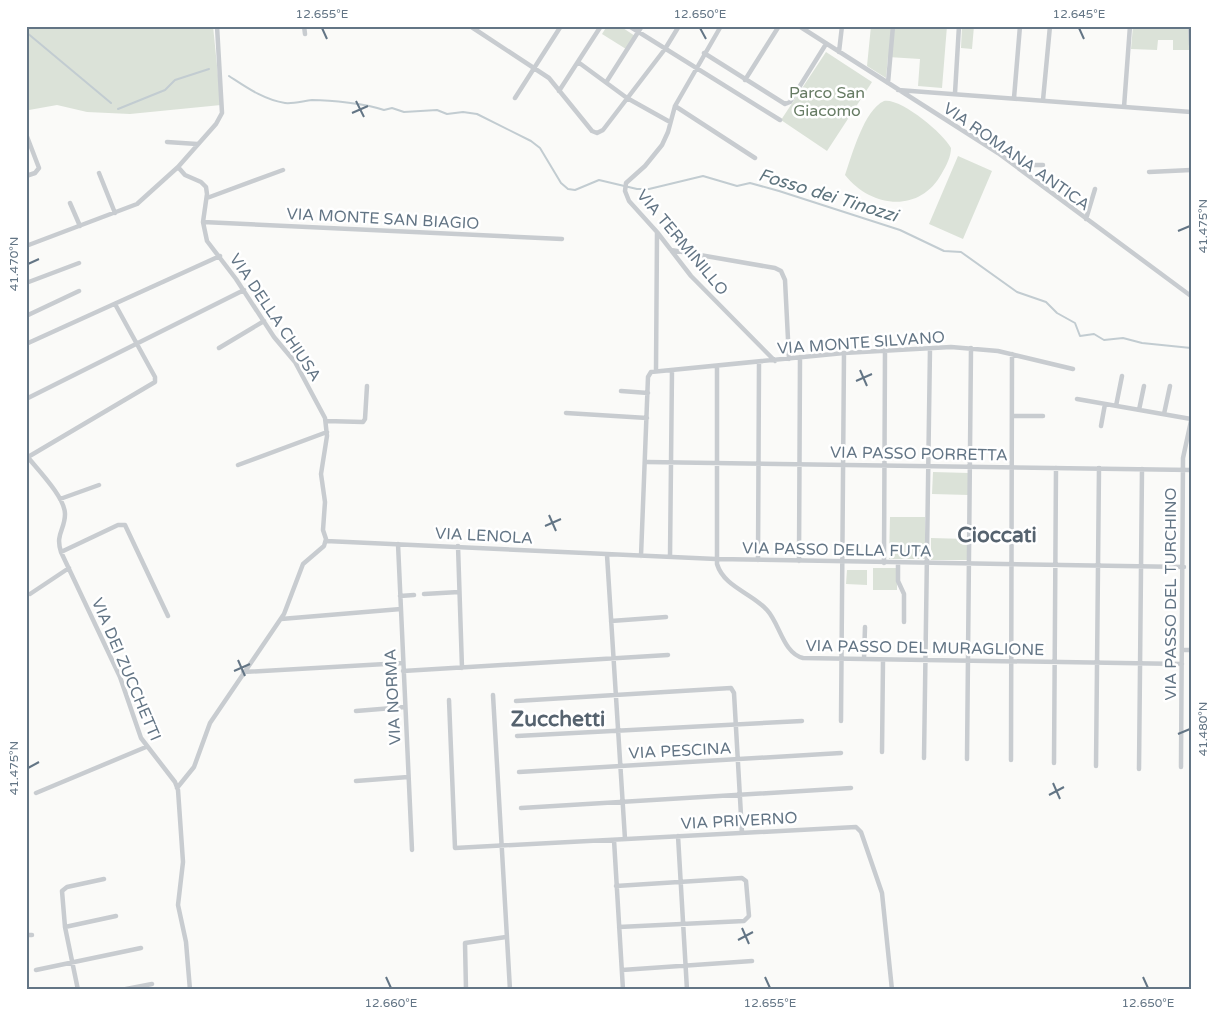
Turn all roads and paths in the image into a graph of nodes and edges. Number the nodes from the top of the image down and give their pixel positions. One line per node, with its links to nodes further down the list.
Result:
1 (217, 26): 50 (street)
2 (304, 26): 22 (street)
3 (470, 26): 31 (street)
4 (553, 26): 20 (street)
5 (601, 26): 30 (street)
6 (629, 26): 21 (street)
7 (642, 26): 21 (street)
8 (679, 26): 27 (street)
9 (721, 26): 29 (street, VIA TERMINILLO)
10 (779, 26): 33 (street)
11 (799, 26): 23 (street, VIA ROMANA ANTICA)
12 (812, 26): 23 (street)
13 (842, 26): 28 (street)
14 (893, 26): 35 (street)
15 (959, 26): 38 (street)
16 (1020, 26): 41 (street)
17 (1050, 26): 42 (street)
18 (1130, 26): 44 (street)
19 (1190, 26): 24 (street)
20 (560, 28): 31 (street)
21 (638, 32): 27 (street); 34 (street)
22 (305, 34)
23 (811, 34): 25 (street, VIA ROMANA ANTICA)
24 (1191, 36): 26 (street)
25 (826, 44): 28 (street, VIA ROMANA ANTICA); 33 (street)
26 (1191, 45)
27 (665, 49): 32 (street); 40 (street)
28 (839, 52): 35 (street, VIA ROMANA ANTICA)
29 (704, 53): 32 (street, VIA TERMINILLO); 33 (street)
30 (578, 62): 34 (street); 37 (street)
31 (534, 68): 37 (street); 39 (street)
32 (697, 69): 43 (street, VIA TERMINILLO); 46 (street)
33 (745, 80)
34 (607, 81): 40 (street)
35 (888, 83): 36 (street, VIA ROMANA ANTICA)
36 (897, 90): 38 (street); 52 (street, VIA ROMANA ANTICA)
37 (559, 91): 40 (street)
38 (955, 93): 41 (street)
39 (516, 98)
40 (627, 98): 47 (street)
41 (1014, 98): 42 (street)
42 (1044, 100): 44 (street)
43 (675, 106): 47 (street, VIA TERMINILLO); 51 (street)
44 (1124, 106): 45 (street)
45 (1191, 112)
46 (780, 120)
47 (670, 122): 67 (street, VIA TERMINILLO)
48 (26, 134): 59 (street)
49 (167, 142): 50 (street)
50 (197, 144): 54 (street)
51 (755, 158)
52 (1014, 165): 53 (street); 64 (street, VIA ROMANA ANTICA)
53 (1043, 165)
54 (178, 167): 61 (street); 63 (street)
55 (283, 170): 61 (street)
56 (1191, 170): 57 (street)
57 (1149, 172)
58 (99, 173): 63 (street)
59 (26, 176)
60 (1095, 189): 64 (street)
61 (206, 198): 65 (street, VIA DELLA CHIUSA)
62 (70, 203): 66 (street)
63 (114, 213): 66 (street)
64 (1086, 220): 76 (street, VIA ROMANA ANTICA)
65 (203, 222): 68 (street, VIA MONTE SAN BIAGIO); 71 (street, VIA DELLA CHIUSA)
66 (80, 226): 69 (street)
67 (658, 232): 70 (street, VIA TERMINILLO); 95 (street)
68 (562, 240)
69 (26, 246)
70 (671, 250): 89 (street); 90 (street, VIA TERMINILLO)
71 (220, 256): 74 (street, VIA DELLA CHIUSA); 77 (street)
72 (79, 263): 73 (street)
73 (26, 282)
74 (244, 290): 79 (street, VIA DELLA CHIUSA); 80 (street)
75 (79, 291): 78 (street)
76 (1191, 296)
77 (115, 304): 80 (street); 81 (street)
78 (26, 316)
79 (264, 321): 82 (street); 113 (street, VIA DELLA CHIUSA)
80 (136, 343): 102 (street); 116 (street)
81 (26, 344)
82 (219, 348)
83 (930, 348): 84 (street, VIA MONTE SILVANO); 85 (street, VIA MONTE SILVANO); 125 (street)
84 (971, 348): 87 (street, VIA MONTE SILVANO); 126 (street)
85 (885, 350): 86 (street, VIA MONTE SILVANO); 124 (street)
86 (844, 353): 88 (street, VIA MONTE SILVANO); 123 (street)
87 (1012, 354): 93 (street, VIA MONTE SILVANO); 109 (street)
88 (800, 357): 89 (street, VIA MONTE SILVANO); 121 (street)
89 (789, 359): 90 (street, VIA MONTE SILVANO)
90 (775, 361): 91 (street, VIA MONTE SILVANO)
91 (759, 363): 92 (street, VIA MONTE SILVANO); 120 (street)
92 (717, 367): 94 (street, VIA MONTE SILVANO); 119 (street)
93 (1073, 369)
94 (672, 370): 95 (street, VIA MONTE SILVANO); 118 (street)
95 (656, 371): 101 (street, VIA MONTE SILVANO)
96 (1122, 376): 105 (street)
97 (367, 386): 113 (street)
98 (1144, 386): 106 (street)
99 (1170, 386): 108 (street)
100 (621, 391): 101 (street)
101 (648, 393): 111 (street)
102 (26, 399)
103 (1078, 399): 104 (street)
104 (1105, 404): 105 (street); 114 (street)
105 (1116, 406): 106 (street)
106 (1140, 410): 108 (street)
107 (566, 413): 111 (street)
108 (1164, 414): 112 (street)
109 (1012, 416): 110 (street); 127 (street)
110 (1043, 416)
111 (647, 418): 140 (street)
112 (1191, 420): 131 (street, VIA PASSO DEL TURCHINO)
113 (326, 421): 115 (street, VIA DELLA CHIUSA)
114 (1101, 426)
115 (327, 432): 122 (street); 135 (street, VIA DELLA CHIUSA)
116 (27, 456): 134 (street)
117 (648, 462): 118 (street, VIA PASSO PORRETTA)
118 (672, 462): 119 (street, VIA PASSO PORRETTA); 141 (street)
119 (717, 464): 120 (street, VIA PASSO PORRETTA); 142 (street)
120 (758, 464): 121 (street, VIA PASSO PORRETTA); 143 (street)
121 (799, 464): 123 (street, VIA PASSO PORRETTA); 144 (street)
122 (238, 465)
123 (844, 465): 124 (street, VIA PASSO PORRETTA); 145 (street)
124 (884, 466): 125 (street, VIA PASSO PORRETTA); 146 (street)
125 (928, 466): 126 (street, VIA PASSO PORRETTA); 148 (street)
126 (971, 467): 127 (street, VIA PASSO PORRETTA); 149 (street)
127 (1012, 467): 128 (street, VIA PASSO PORRETTA); 150 (street)
128 (1056, 468): 129 (street, VIA PASSO PORRETTA); 151 (street)
129 (1099, 468): 130 (street, VIA PASSO PORRETTA); 152 (street)
130 (1142, 469): 131 (street, VIA PASSO PORRETTA); 153 (street)
131 (1183, 470): 132 (street, VIA PASSO PORRETTA); 154 (street, VIA PASSO DEL TURCHINO)
132 (1191, 470)
133 (99, 485): 134 (street)
134 (60, 499): 138 (street, VIA DEI ZUCCHETTI)
135 (326, 541): 136 (street, VIA LENOLA); 164 (street)
136 (398, 544): 137 (street, VIA LENOLA); 160 (street, VIA NORMA)
137 (458, 546): 139 (street, VIA LENOLA); 156 (street)
138 (61, 552): 155 (street, VIA DEI ZUCCHETTI); 162 (street)
139 (608, 555): 140 (street, VIA LENOLA); 165 (street)
140 (641, 556): 141 (street, VIA LENOLA)
141 (670, 557): 142 (street, VIA PASSO DELLA FUTA)
142 (716, 559): 143 (street, VIA PASSO DELLA FUTA); 172 (street, VIA PASSO DEL MURAGLIONE)
143 (758, 560): 144 (street, VIA PASSO DELLA FUTA)
144 (799, 561): 145 (street, VIA PASSO DELLA FUTA)
145 (841, 562): 146 (street, VIA PASSO DELLA FUTA); 172 (street)
146 (884, 563): 147 (street, VIA PASSO DELLA FUTA)
147 (898, 563): 148 (street, VIA PASSO DELLA FUTA); 166 (street)
148 (927, 564): 149 (street, VIA PASSO DELLA FUTA); 175 (street)
149 (970, 564): 150 (street, VIA PASSO DELLA FUTA); 176 (street)
150 (1012, 565): 151 (street, VIA PASSO DELLA FUTA); 177 (street)
151 (1055, 565): 152 (street, VIA PASSO DELLA FUTA); 178 (street)
152 (1098, 566): 153 (street, VIA PASSO DELLA FUTA); 180 (street)
153 (1140, 566): 154 (street, VIA PASSO DELLA FUTA); 181 (street)
154 (1184, 567): 168 (street, VIA PASSO DEL TURCHINO)
155 (69, 568): 157 (street); 197 (street, VIA DEI ZUCCHETTI)
156 (460, 592): 158 (street); 183 (street)
157 (30, 594)
158 (424, 594)
159 (414, 595): 160 (street)
160 (400, 596): 161 (street, VIA NORMA)
161 (401, 609): 164 (street); 179 (street, VIA NORMA)
162 (168, 616)
163 (666, 617): 165 (street)
164 (281, 619): 185 (street)
165 (612, 621): 171 (street)
166 (904, 622)
167 (865, 627): 173 (street)
168 (1182, 650): 169 (street); 182 (street, VIA PASSO DEL TURCHINO)
169 (1191, 650)
170 (668, 655): 171 (street)
171 (614, 658): 183 (street); 186 (street)
172 (841, 659): 173 (street, VIA PASSO DEL MURAGLIONE); 193 (street)
173 (864, 659): 174 (street, VIA PASSO DEL MURAGLIONE)
174 (883, 660): 175 (street, VIA PASSO DEL MURAGLIONE); 198 (street)
175 (925, 660): 176 (street, VIA PASSO DEL MURAGLIONE); 200 (street)
176 (968, 661): 177 (street, VIA PASSO DEL MURAGLIONE); 202 (street)
177 (1012, 662): 178 (street, VIA PASSO DEL MURAGLIONE); 203 (street)
178 (1054, 662): 180 (street, VIA PASSO DEL MURAGLIONE); 204 (street)
179 (403, 663): 184 (street, VIA NORMA); 185 (street)
180 (1097, 663): 181 (street, VIA PASSO DEL MURAGLIONE); 206 (street)
181 (1139, 663): 182 (street, VIA PASSO DEL MURAGLIONE); 208 (street)
182 (1182, 664): 207 (street, VIA PASSO DEL TURCHINO)
183 (462, 668): 184 (street)
184 (403, 670): 190 (street, VIA NORMA)
185 (243, 672): 212 (street)
186 (616, 694): 189 (street); 194 (street); 195 (street)
187 (494, 695): 222 (street)
188 (449, 700): 222 (street, VIA PRIVERNO)
189 (516, 701)
190 (405, 707): 191 (street); 210 (street, VIA NORMA)
191 (356, 710)
192 (802, 721): 194 (street)
193 (841, 721)
194 (736, 724): 195 (street); 201 (street)
195 (618, 731): 196 (street); 205 (street)
196 (517, 736)
197 (146, 747): 212 (street, VIA DEI ZUCCHETTI); 214 (street)
198 (882, 752)
199 (841, 753): 201 (street, VIA PESCINA)
200 (924, 758)
201 (738, 759): 205 (street, VIA PESCINA); 215 (street)
202 (967, 759)
203 (1011, 760)
204 (1054, 763)
205 (620, 766): 209 (street, VIA PESCINA); 216 (street)
206 (1096, 766)
207 (1182, 767)
208 (1139, 769)
209 (520, 772)
210 (408, 777): 211 (street); 223 (street, VIA NORMA)
211 (356, 781)
212 (177, 788): 241 (street)
213 (851, 788): 215 (street)
214 (36, 793)
215 (740, 795): 216 (street); 218 (street)
216 (622, 802): 217 (street); 220 (street)
217 (521, 808)
218 (742, 833): 219 (street, VIA PRIVERNO); 246 (street, VIA PRIVERNO)
219 (678, 836): 220 (street, VIA PRIVERNO); 225 (street)
220 (625, 839): 221 (street, VIA PRIVERNO)
221 (614, 840): 222 (street, VIA PRIVERNO); 226 (street)
222 (500, 846): 231 (street)
223 (412, 850)
224 (104, 879): 229 (street)
225 (681, 883): 226 (street); 228 (street); 228 (street)
226 (616, 886): 230 (street)
227 (116, 916): 229 (street)
228 (683, 924): 230 (street); 235 (street)
229 (65, 927): 234 (street)
230 (619, 927): 237 (street)
231 (506, 937): 242 (street); 243 (street)
232 (141, 948): 234 (street)
233 (752, 961): 235 (street)
234 (72, 963): 236 (street); 239 (street)
235 (686, 966): 237 (street); 245 (street)
236 (36, 970)
237 (622, 970): 244 (street)
238 (152, 984): 240 (street)
239 (78, 990)
240 (121, 990)
241 (190, 990)
242 (466, 990)
243 (510, 990)
244 (623, 990)
245 (687, 990)
246 (892, 990)

